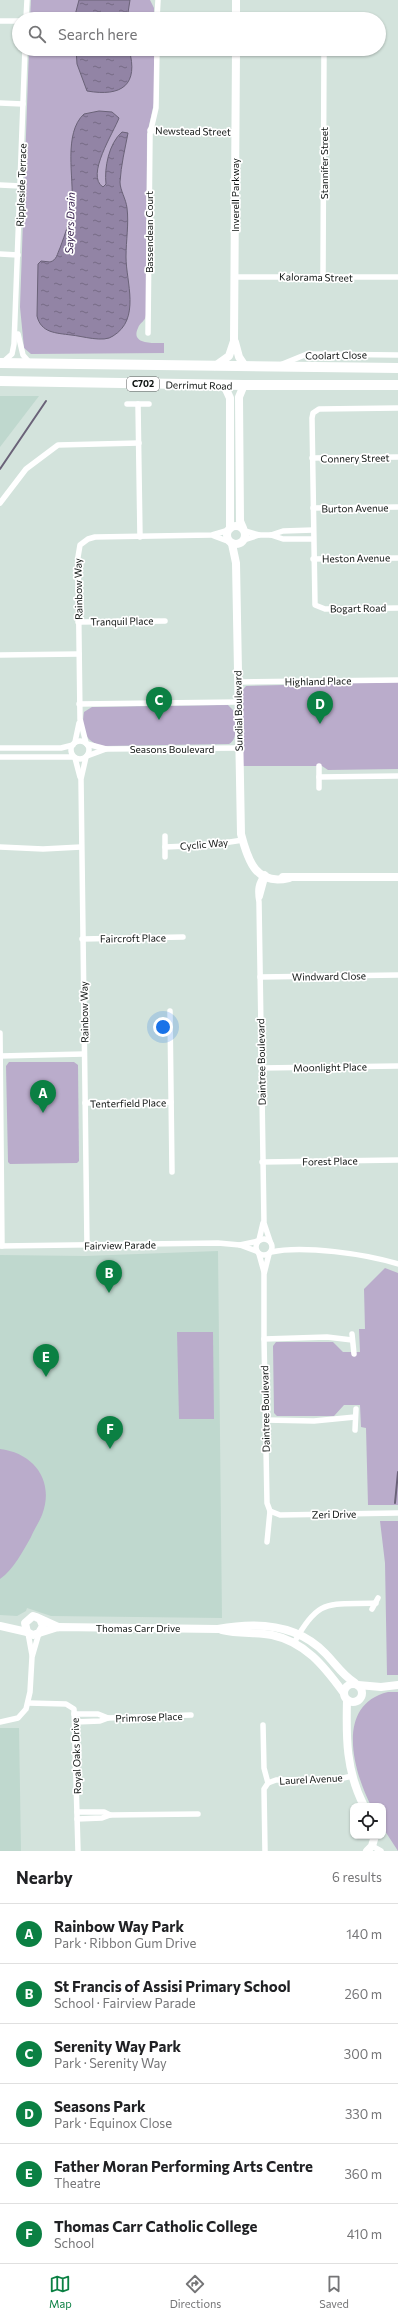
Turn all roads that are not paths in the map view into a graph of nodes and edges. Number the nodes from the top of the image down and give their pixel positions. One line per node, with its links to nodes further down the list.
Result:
1 (27, 0): 4 (street)
2 (158, 0): 5 (street)
3 (236, 0): 6 (street)
4 (26, 12)
5 (157, 12)
6 (236, 12)
7 (0, 21): 8 (street)
8 (12, 21)
9 (25, 56): 14 (street, Rippleside Terrace)
10 (157, 56): 15 (street, Bassendean Court)
11 (236, 56): 16 (street, Inverell Parkway)
12 (324, 56): 22 (street, Stannifer Street)
13 (0, 103): 14 (street)
14 (23, 104): 18 (street, Rippleside Terrace)
15 (150, 130): 16 (street, Newstead Street); 25 (street, Bassendean Court)
16 (236, 132): 21 (street, Inverell Parkway)
17 (0, 185): 18 (street)
18 (21, 186): 20 (street, Rippleside Terrace)
19 (0, 254): 20 (street)
20 (18, 255): 24 (street, Rippleside Terrace)
21 (235, 277): 22 (street, Kalorama Street); 26 (street, Inverell Parkway)
22 (323, 277): 23 (street, Kalorama Street)
23 (398, 277)
24 (16, 322): 28 (street, Rippleside Terrace); 29 (street, Rippleside Terrace)
25 (148, 333)
26 (234, 341): 30 (street, Inverell Parkway); 31 (street, Inverell Parkway)
27 (398, 354): 32 (street, Coolart Close)
28 (1, 363): 29 (highway, Derrimut Road / C702)
29 (32, 364): 30 (highway, Derrimut Road / C702)
30 (215, 366): 31 (highway, Derrimut Road / C702)
31 (245, 366): 32 (highway, Derrimut Road / C702)
32 (276, 367): 33 (highway, Derrimut Road / C702)
33 (398, 368)
34 (0, 381): 35 (highway, Derrimut Road / C702)
35 (224, 385): 36 (highway, Derrimut Road / C702); 48 (street)
36 (244, 385): 37 (highway, Derrimut Road / C702); 49 (street)
37 (398, 385)
38 (128, 404): 39 (street)
39 (138, 404): 40 (street); 42 (street)
40 (149, 404)
41 (398, 408): 44 (street)
42 (139, 444): 45 (street); 55 (street)
43 (398, 457): 44 (street, Connery Street)
44 (312, 458): 47 (street)
45 (0, 503)
46 (398, 507): 47 (street, Burton Avenue)
47 (313, 508): 51 (street)
48 (230, 529): 49 (street); 52 (street, Rainbow Way); 58 (street)
49 (244, 530): 53 (street); 58 (street)
50 (291, 530): 51 (street); 54 (street); 56 (street)
51 (313, 530): 57 (street)
52 (212, 535): 55 (street, Rainbow Way); 58 (street, Rainbow Way)
53 (259, 535): 54 (street); 58 (street)
54 (271, 535): 56 (street)
55 (140, 537): 63 (street, Rainbow Way)
56 (291, 539): 57 (street)
57 (313, 539): 60 (street)
58 (237, 542): 67 (street, Sundial Boulevard)
59 (398, 558): 60 (street, Heston Avenue)
60 (313, 559): 61 (street, Bogart Road)
61 (398, 608)
62 (165, 621): 63 (street, Tranquil Place)
63 (78, 622): 64 (street, Rainbow Way)
64 (79, 654): 65 (street); 69 (street, Rainbow Way)
65 (0, 655)
66 (398, 680): 67 (street, Highland Place)
67 (238, 682): 68 (street, Sundial Boulevard)
68 (238, 702): 69 (street); 74 (street, Sundial Boulevard)
69 (80, 704): 70 (street, Rainbow Way)
70 (80, 719): 71 (street, Rainbow Way); 72 (street, Rainbow Way)
71 (74, 743): 72 (street); 73 (street); 78 (street)
72 (86, 744): 75 (street, Seasons Boulevard); 76 (street)
73 (0, 748)
74 (239, 748): 75 (street, Seasons Boulevard); 85 (street, Sundial Boulevard)
75 (106, 749): 76 (street, Seasons Boulevard)
76 (87, 756): 78 (street); 82 (street, Rainbow Way)
77 (0, 757): 78 (street)
78 (75, 758): 82 (street, Rainbow Way)
79 (319, 766): 81 (street)
80 (398, 776): 81 (street)
81 (319, 777): 83 (street)
82 (81, 779): 87 (street, Rainbow Way)
83 (319, 788)
84 (165, 836): 88 (street, Cyclic Way)
85 (243, 840): 88 (street, Cyclic Way); 90 (street, Sundial Boulevard)
86 (0, 847): 87 (street)
87 (81, 847): 93 (street, Rainbow Way)
88 (165, 847): 89 (street, Cyclic Way)
89 (165, 857)
90 (264, 876): 91 (street); 95 (street, Daintree Boulevard)
91 (398, 877)
92 (183, 937): 93 (street, Faircroft Place)
93 (82, 939): 98 (street, Rainbow Way)
94 (398, 975): 95 (street, Windward Close)
95 (260, 977): 101 (street, Daintree Boulevard)
96 (170, 1011): 102 (street, Tenterfield Place)
97 (0, 1032): 99 (street)
98 (84, 1054): 99 (street); 104 (street, Rainbow Way)
99 (0, 1056): 103 (street)
100 (398, 1066): 101 (street, Moonlight Place)
101 (261, 1068): 106 (street, Daintree Boulevard)
102 (171, 1102): 104 (street, Tenterfield Place); 107 (street, Tenterfield Place)
103 (0, 1104): 113 (street)
104 (84, 1104): 111 (street, Rainbow Way)
105 (398, 1160): 106 (street, Forest Place)
106 (262, 1162): 108 (street, Daintree Boulevard)
107 (172, 1172)
108 (264, 1223): 109 (street, Daintree Boulevard); 110 (street, Daintree Boulevard)
109 (258, 1240): 110 (street); 112 (street, Fairview Parade); 115 (street)
110 (271, 1242): 114 (street); 116 (street)
111 (87, 1245): 112 (street, Fairview Parade); 113 (street, Fairview Parade)
112 (240, 1245): 115 (street, Fairview Parade)
113 (1, 1246)
114 (285, 1248): 116 (street); 117 (street)
115 (258, 1252): 116 (street); 118 (street, Daintree Boulevard)
116 (270, 1253): 118 (street, Daintree Boulevard)
117 (398, 1264)
118 (264, 1274): 119 (street, Daintree Boulevard)
119 (264, 1339): 120 (street); 123 (street, Daintree Boulevard)
120 (354, 1354)
121 (356, 1409): 122 (street)
122 (355, 1417): 123 (street); 124 (street)
123 (265, 1420): 125 (street, Daintree Boulevard)
124 (355, 1430)
125 (270, 1512): 126 (street, Zeri Drive); 127 (street, Daintree Boulevard)
126 (398, 1513)
127 (267, 1542)
128 (372, 1609): 136 (street)
129 (40, 1619): 130 (street); 132 (street, Thomas Carr Drive); 135 (street)
130 (27, 1620): 131 (street); 134 (street)
131 (1, 1626): 134 (street)
132 (58, 1627): 133 (street, Thomas Carr Drive); 135 (street, Thomas Carr Drive)
133 (218, 1628): 136 (street, Thomas Carr Drive); 137 (street, Thomas Carr Drive)
134 (28, 1632): 135 (street); 138 (street)
135 (39, 1633): 138 (street)
136 (299, 1634): 137 (street); 139 (street, Thomas Carr Drive)
137 (294, 1643): 142 (street, Thomas Carr Drive)
138 (32, 1657): 145 (street)
139 (356, 1684): 141 (street); 142 (street); 143 (street)
140 (398, 1685): 141 (street)
141 (381, 1687): 143 (street)
142 (343, 1692): 144 (street)
143 (359, 1699): 144 (street); 152 (street)
144 (347, 1700): 152 (street)
145 (28, 1703): 146 (street, Royal Oaks Drive); 149 (street)
146 (74, 1714): 148 (street, Primrose Place); 150 (street, Royal Oaks Drive)
147 (191, 1716): 148 (street, Primrose Place)
148 (108, 1718): 150 (street, Primrose Place)
149 (1, 1721)
150 (75, 1722): 156 (street, Royal Oaks Drive)
151 (263, 1725): 154 (street)
152 (347, 1725): 153 (street)
153 (352, 1776): 154 (street, Laurel Avenue); 155 (street)
154 (268, 1783): 162 (street, Laurel Avenue)
155 (363, 1803)
156 (77, 1812): 158 (street); 159 (street, Royal Oaks Drive)
157 (198, 1814): 158 (street)
158 (110, 1815): 159 (street)
159 (77, 1819): 161 (street, Royal Oaks Drive)
160 (370, 1848): 163 (street)
161 (78, 1851)
162 (266, 1851)
163 (382, 1851)

